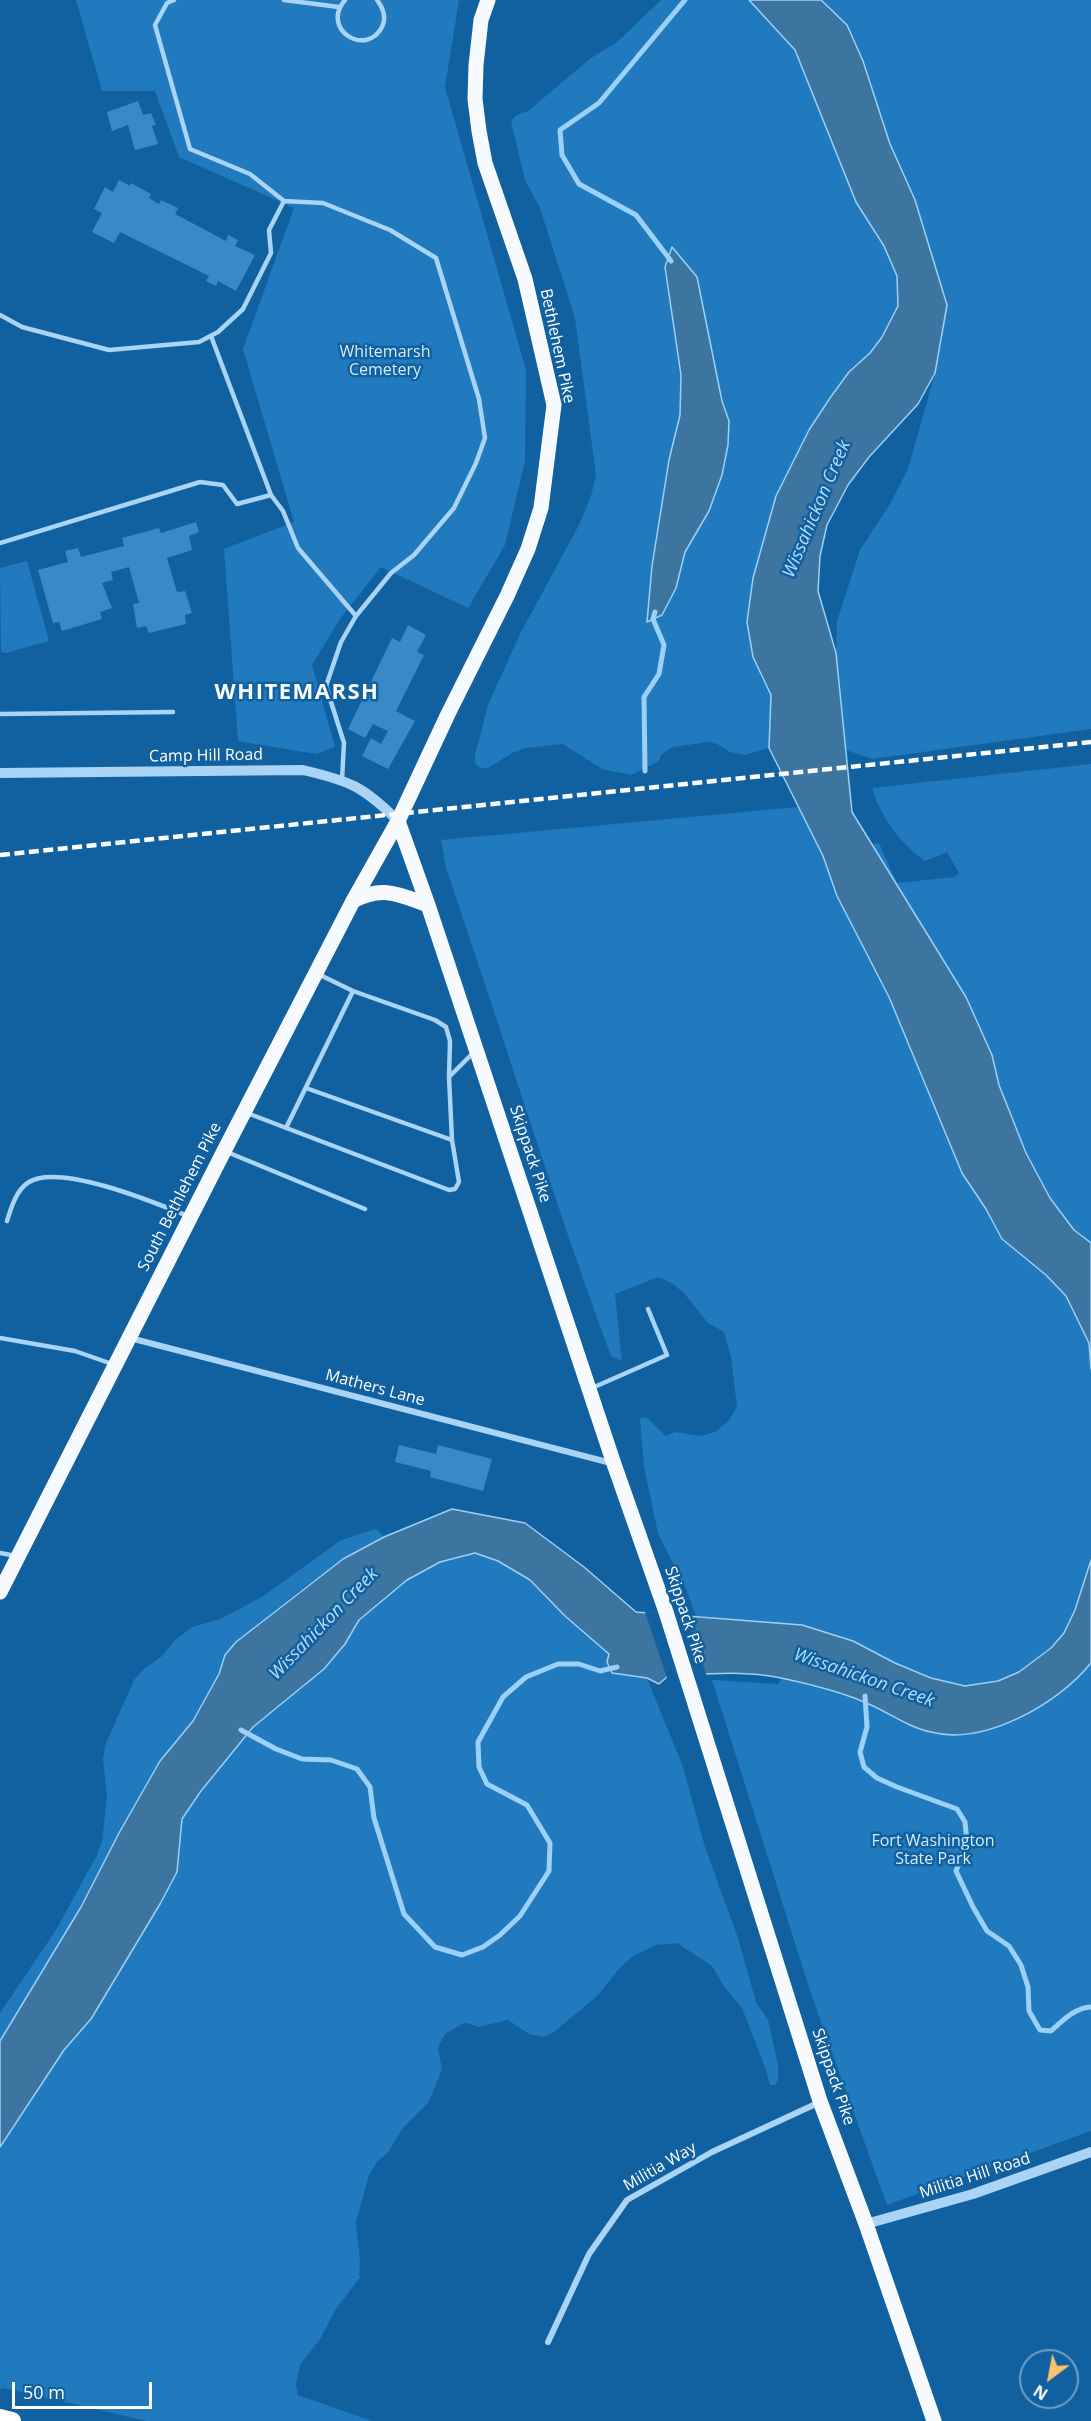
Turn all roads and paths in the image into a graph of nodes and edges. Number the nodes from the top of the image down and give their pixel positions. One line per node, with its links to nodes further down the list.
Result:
1 (174, 0): 7 (lane)
2 (284, 0): 6 (lane)
3 (345, 0): 6 (lane)
4 (377, 0): 6 (lane)
5 (488, 0): 17 (main road, Bethlehem Pike)
6 (339, 7)
7 (284, 201): 9 (lane); 12 (lane)
8 (0, 315): 9 (lane)
9 (211, 336): 10 (lane)
10 (271, 495): 11 (lane); 12 (lane)
11 (0, 543)
12 (356, 616): 16 (lane)
13 (173, 712): 14 (lane)
14 (0, 714)
15 (0, 773): 16 (street, Camp Hill Road)
16 (342, 780): 17 (street, Camp Hill Road)
17 (398, 820): 18 (main road, South Bethlehem Pike); 19 (main road, Skippack Pike)
18 (354, 901): 19 (main road); 20 (main road, South Bethlehem Pike)
19 (428, 905): 22 (main road, Skippack Pike)
20 (316, 973): 21 (lane); 25 (main road, South Bethlehem Pike)
21 (352, 991): 23 (lane); 24 (lane)
22 (476, 1049): 23 (lane); 36 (main road, Skippack Pike)
23 (449, 1077): 27 (lane)
24 (306, 1088): 26 (lane); 27 (lane)
25 (244, 1112): 26 (lane); 28 (main road, South Bethlehem Pike)
26 (286, 1128): 27 (lane)
27 (452, 1140)
28 (224, 1151): 29 (lane); 30 (main road, South Bethlehem Pike)
29 (365, 1209)
30 (190, 1217): 31 (lane); 33 (main road, South Bethlehem Pike)
31 (7, 1221)
32 (648, 1309): 36 (lane)
33 (128, 1337): 35 (main road, South Bethlehem Pike); 37 (street, Mathers Lane)
34 (0, 1338): 35 (lane)
35 (114, 1365): 39 (main road, South Bethlehem Pike)
36 (589, 1389): 37 (main road, Skippack Pike)
37 (614, 1464): 41 (main road, Skippack Pike)
38 (0, 1554): 39 (lane)
39 (18, 1556): 40 (main road, South Bethlehem Pike)
40 (0, 1592)
41 (820, 2101): 43 (main road, Skippack Pike); 44 (street, Militia Way)
42 (1091, 2152): 43 (street, Militia Hill Road)
43 (866, 2224): 47 (main road, Skippack Pike)
44 (548, 2342)
45 (0, 2418): 46 (highway)
46 (12, 2421)
47 (934, 2421)

